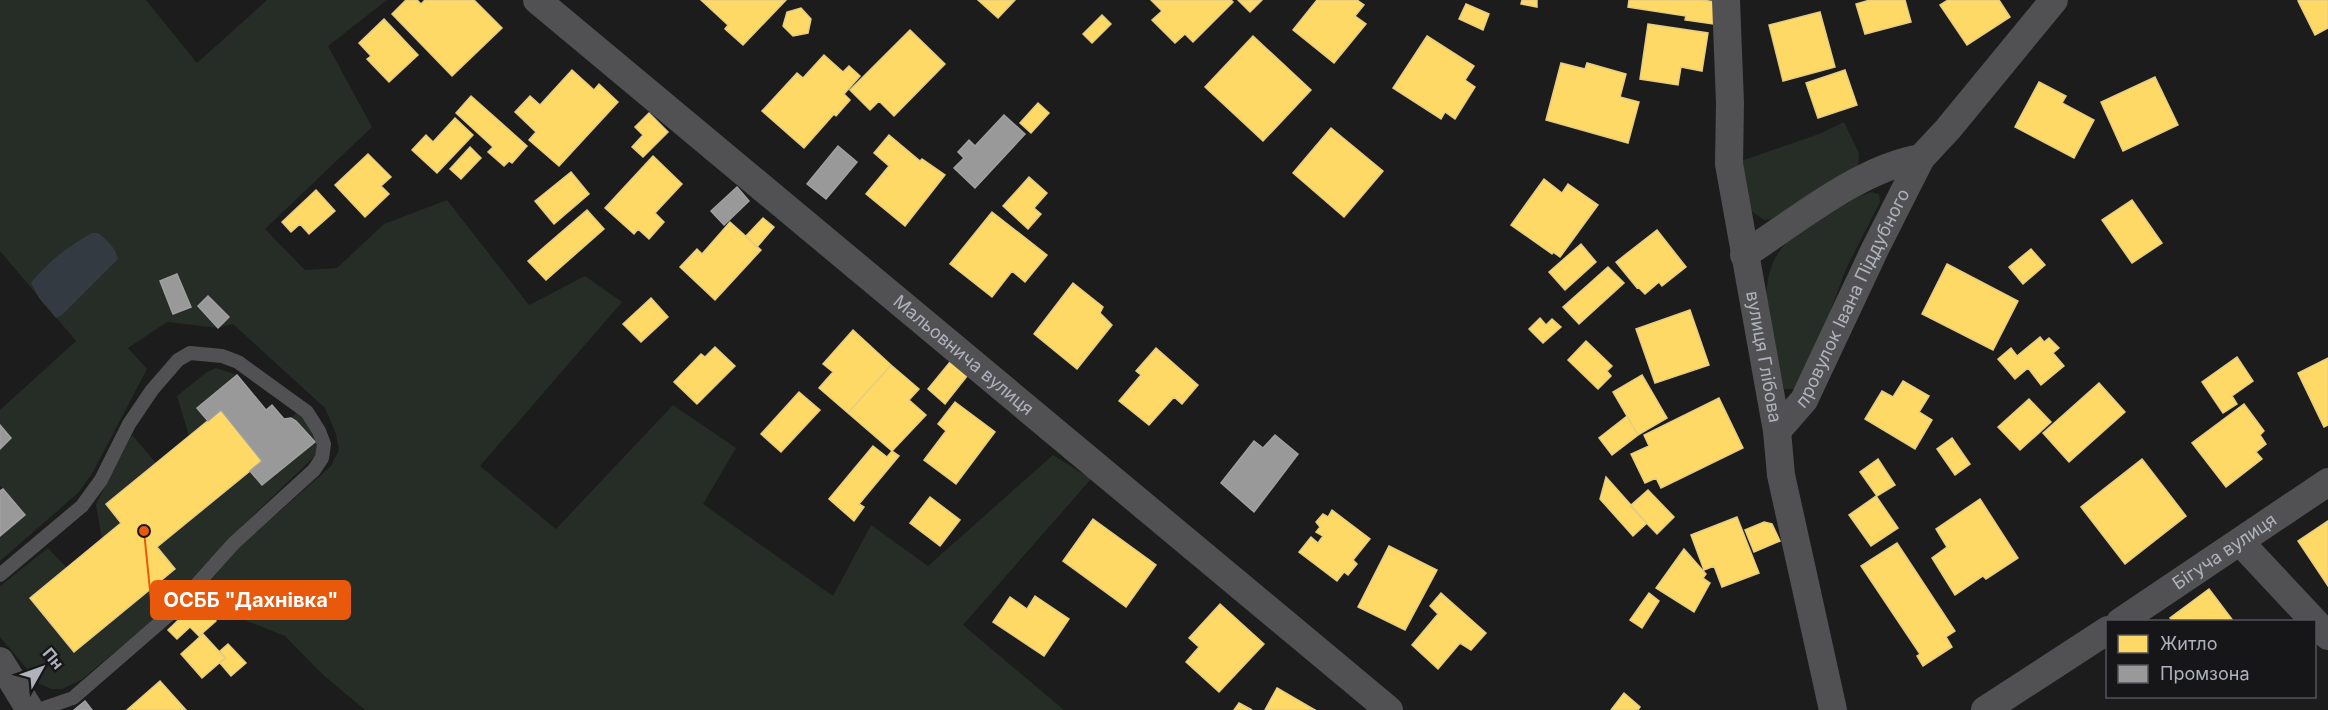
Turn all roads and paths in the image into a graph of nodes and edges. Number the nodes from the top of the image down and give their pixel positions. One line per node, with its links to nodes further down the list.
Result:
1 (537, 0): 18 (street, Мальовнича вулиця)
2 (1726, 0): 5 (street, вулиця Глібова)
3 (2054, 0): 4 (street, провулок Івана Піддубного)
4 (1921, 158): 5 (street, провулок Івана Піддубного); 6 (street, провулок Івана Піддубного)
5 (1744, 255): 6 (street, вулиця Глібова)
6 (1777, 431): 19 (street, вулиця Глібова)
7 (2328, 482): 8 (street, Бігуча вулиця)
8 (2240, 542): 10 (street, Бігуча вулиця); 11 (street)
9 (0, 574): 17 (lane)
10 (2122, 620)
11 (2313, 620)
12 (2316, 623): 14 (street)
13 (2106, 631): 20 (street)
14 (2328, 636)
15 (5, 678): 16 (street)
16 (30, 710)
17 (38, 710)
18 (1389, 710)
19 (1833, 710)
20 (1986, 710)

